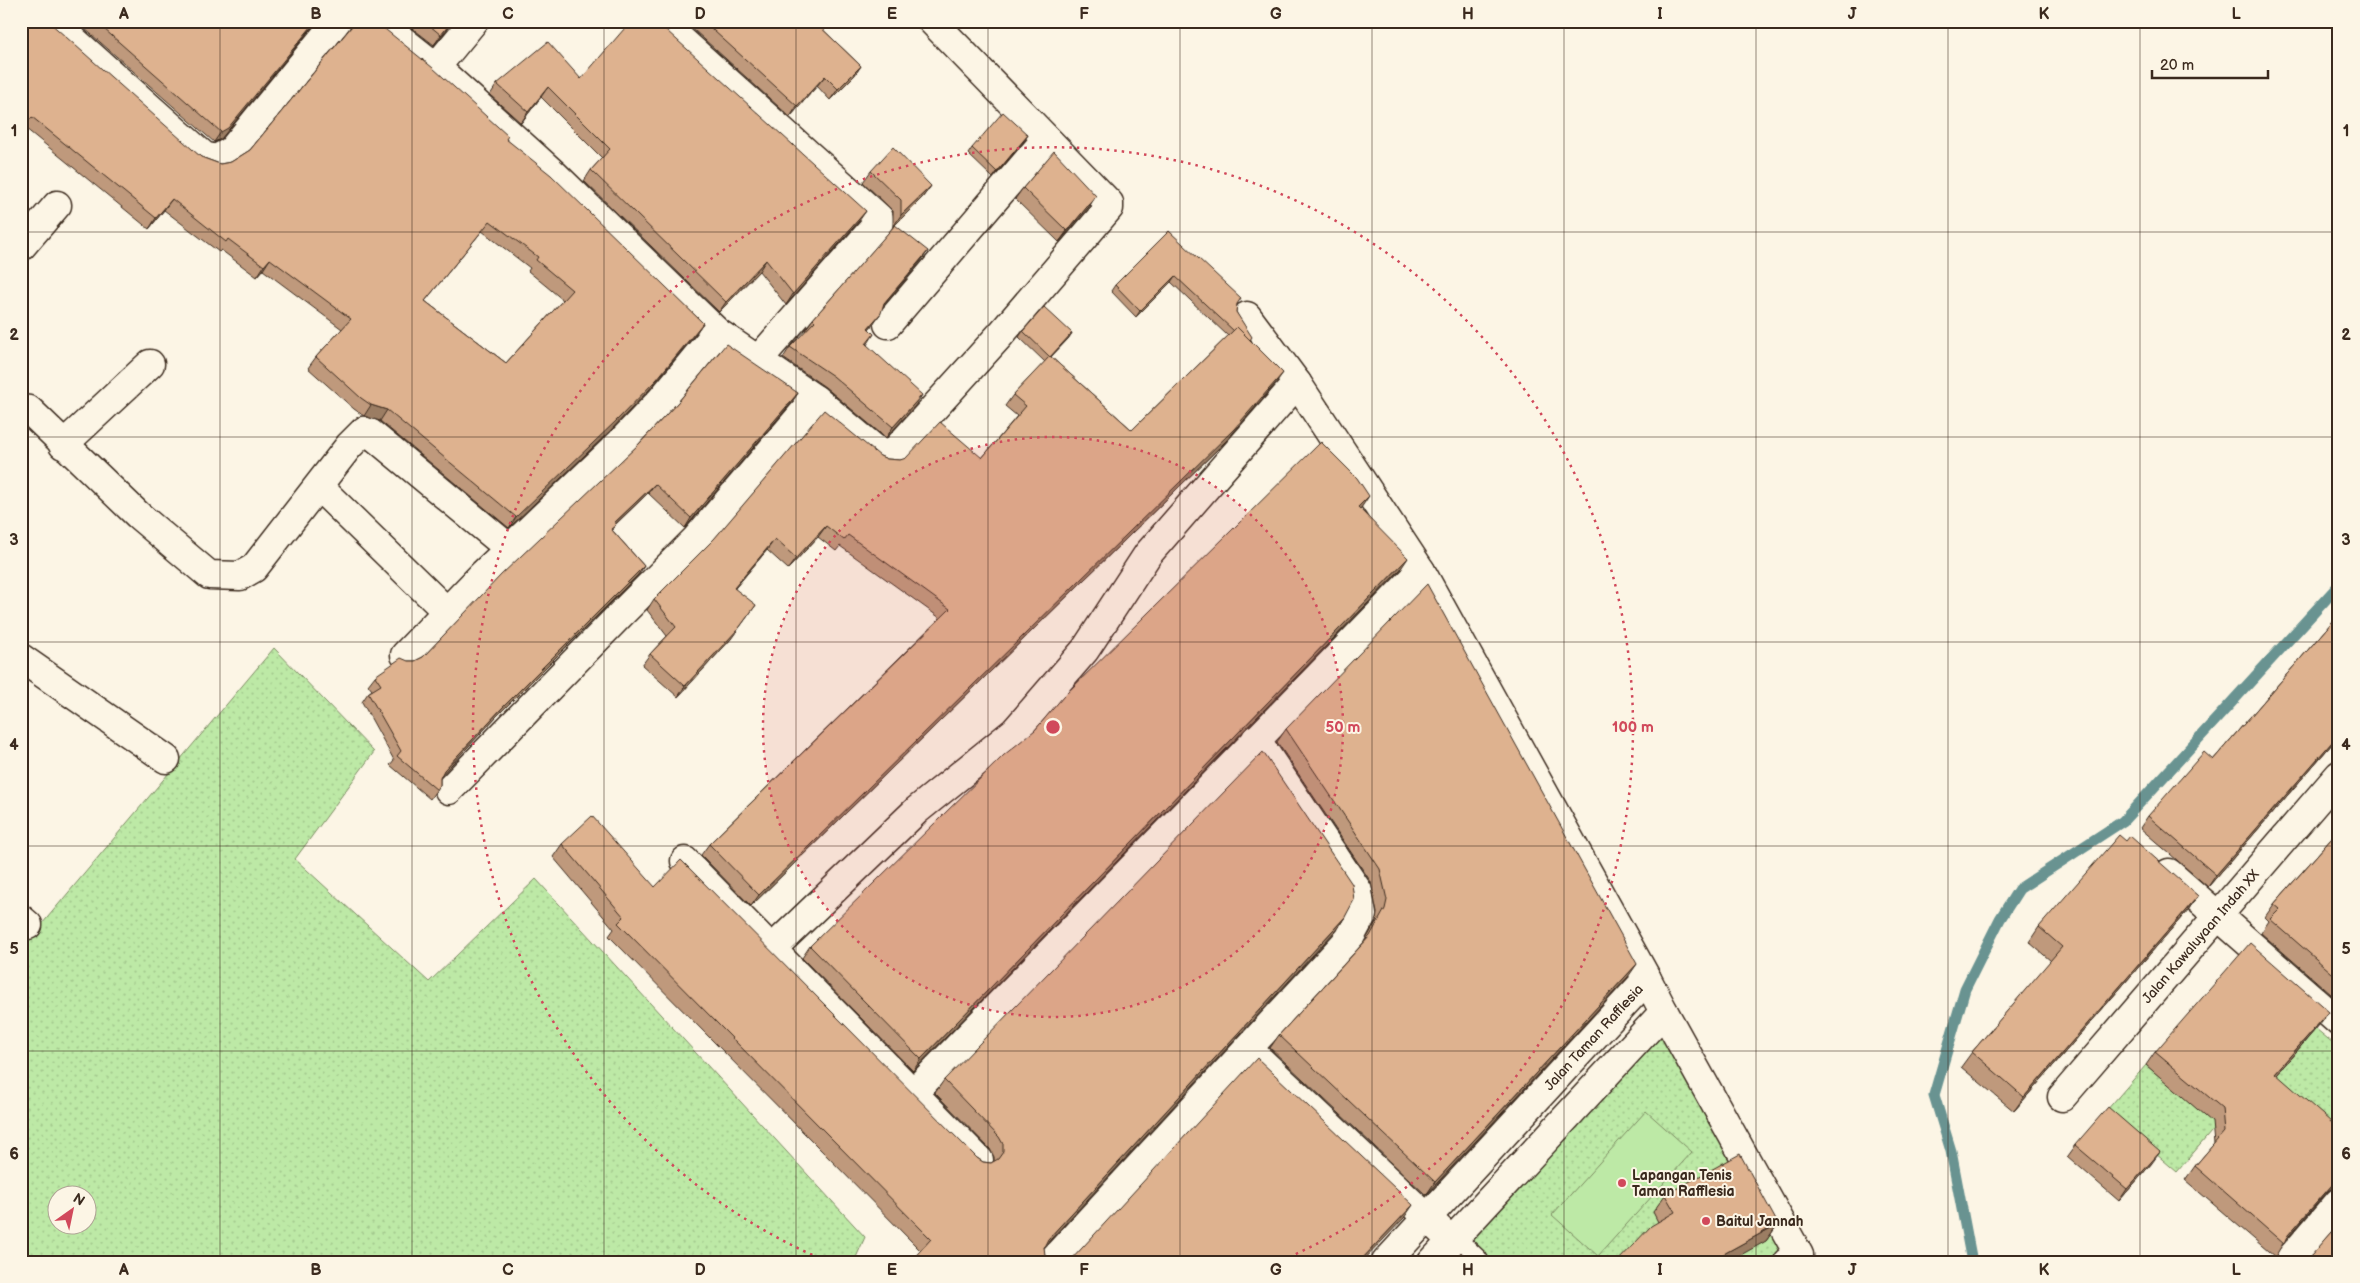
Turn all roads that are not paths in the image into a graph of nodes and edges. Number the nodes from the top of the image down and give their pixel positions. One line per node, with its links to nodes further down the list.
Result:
1 (52, 21): 2 (street)
2 (337, 21)
3 (378, 21): 7 (street)
4 (474, 21): 7 (street)
5 (660, 21): 14 (street)
6 (938, 23): 8 (street)
7 (436, 67): 13 (street)
8 (1046, 139): 12 (street); 17 (street)
9 (57, 205): 10 (street)
10 (21, 247)
11 (1248, 316): 16 (street)
12 (888, 324)
13 (716, 332): 14 (street); 21 (street)
14 (758, 360): 17 (street)
15 (150, 364): 19 (street)
16 (1297, 383): 22 (street); 33 (street)
17 (815, 399): 29 (street)
18 (21, 409): 19 (street)
19 (63, 445): 20 (street)
20 (319, 487): 21 (street); 23 (street)
21 (510, 549): 24 (street)
22 (1421, 571): 26 (street); 34 (street)
23 (437, 602)
24 (404, 655)
25 (21, 658): 27 (street)
26 (1256, 739): 37 (street); 38 (street)
27 (166, 759)
28 (2339, 775): 32 (street, Jalan Kawaluyaan Indah XX)
29 (449, 790)
30 (685, 860): 33 (street)
31 (2153, 860): 32 (street)
32 (2218, 916): 36 (street); 39 (street, Jalan Kawaluyaan Indah XX)
33 (772, 949): 38 (street)
34 (1647, 979): 35 (street, Jalan Taman Rafflesia); 42 (street, Jalan Taman Rafflesia)
35 (1664, 1012): 43 (street); 49 (street, Jalan Taman Rafflesia)
36 (2339, 1022)
37 (1248, 1049): 42 (street); 45 (street)
38 (913, 1093): 40 (street)
39 (2062, 1097)
40 (979, 1160)
41 (2339, 1202): 44 (street)
42 (1427, 1218): 43 (street); 46 (street, Jalan Taman Rafflesia)
43 (1451, 1241): 47 (street); 48 (street)
44 (2290, 1259)
45 (1051, 1262)
46 (1386, 1262)
47 (1432, 1262)
48 (1474, 1262)
49 (1788, 1262)

